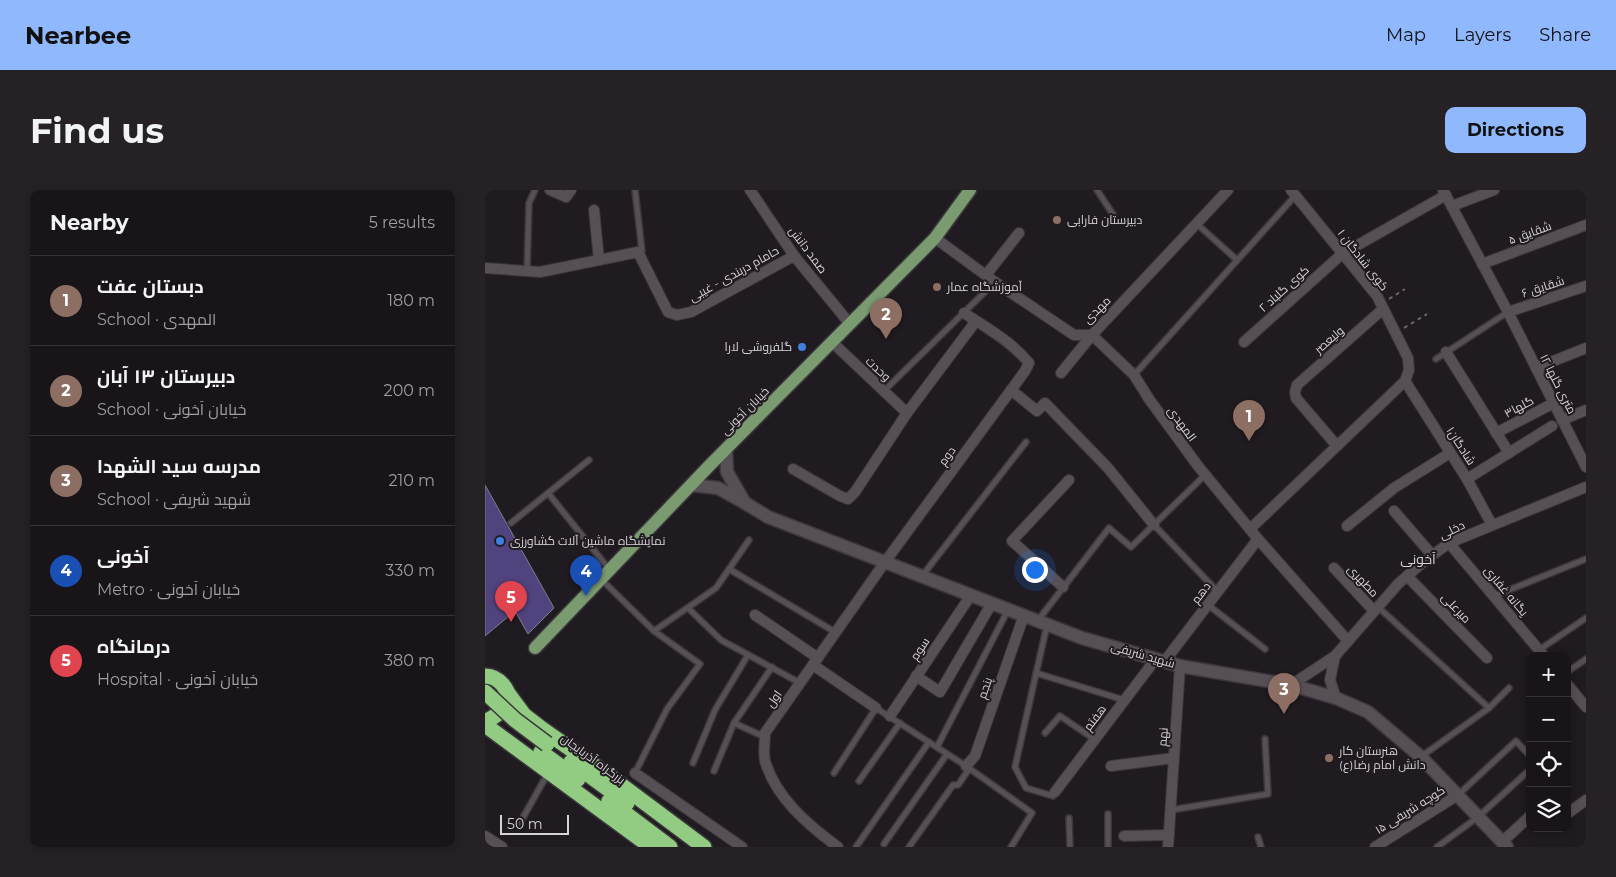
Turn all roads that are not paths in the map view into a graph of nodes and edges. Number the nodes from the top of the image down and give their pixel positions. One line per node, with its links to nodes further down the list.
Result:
1 (535, 190): 26 (lane)
2 (550, 190): 3 (street)
3 (571, 190)
4 (635, 190): 19 (lane)
5 (750, 190): 21 (street, صمد دانش)
6 (970, 190): 18 (main road, خیابان آخونی)
7 (1097, 190): 14 (lane)
8 (1228, 190): 15 (street, مهدی)
9 (1494, 190): 12 (street)
10 (1293, 193): 20 (street, کوی شادگان ۱); 23 (lane)
11 (1445, 193): 12 (street, ۱۲ متری گلها); 20 (street, کوی گلباد ۲)
12 (1452, 206): 24 (street, ۱۲ متری گلها)
13 (594, 210): 22 (street)
14 (1113, 216)
15 (1196, 224): 23 (lane); 35 (street, مهدی)
16 (1586, 225): 24 (street, شقایق ۵)
17 (1019, 233): 27 (street)
18 (935, 238): 27 (street, مهدی); 34 (main road, خیابان آخونی)
19 (638, 252): 21 (street, حامام دربندی - غیبی); 22 (street)
20 (1341, 254): 30 (street, کوی شادگان ۱); 37 (street, کوی گلباد ۲)
21 (795, 257): 34 (street, صمد دانش)
22 (599, 260): 26 (street)
23 (1237, 260): 43 (lane)
24 (1482, 264): 31 (street, ۱۲ متری گلها)
25 (485, 268): 26 (street)
26 (527, 271)
27 (986, 275): 28 (street, مهدی)
28 (995, 282): 32 (lane); 35 (street, مهدی)
29 (1586, 286): 31 (street, شقایق ۶)
30 (1382, 307): 44 (street, کوی شادگان ۱); 54 (street, ولیعصر)
31 (1508, 312): 39 (lane); 41 (street, ۱۲ متری گلها)
32 (964, 313): 33 (street); 45 (lane)
33 (976, 321): 46 (street, دوم); 49 (street)
34 (850, 324): 36 (main road, خیابان آخونی)
35 (1092, 335): 42 (street); 43 (street, المهدی)
36 (832, 342): 49 (street, وحدت); 55 (main road, خیابان آخونی)
37 (1244, 342)
38 (1586, 348): 41 (street)
39 (1446, 352): 40 (lane); 52 (street)
40 (1436, 359)
41 (1536, 368): 47 (street, ۱۲ متری گلها)
42 (1061, 374)
43 (1134, 375): 61 (street, المهدی)
44 (1405, 381): 54 (street); 56 (street, شادگان۱)
45 (889, 386)
46 (1011, 390): 70 (street); 79 (street, دوم)
47 (1553, 403): 50 (street, ۱۲ متری گلها); 52 (street, گلها۳)
48 (1586, 410): 50 (street)
49 (907, 413): 60 (street)
50 (1562, 420): 59 (street, ۱۲ متری گلها)
51 (1552, 426): 57 (street)
52 (1496, 433): 57 (street)
53 (1026, 442): 83 (lane)
54 (1337, 446): 73 (street)
55 (726, 449): 64 (main road, خیابان آخونی); 67 (main road)
56 (1450, 453): 62 (street, شادگان۱); 71 (street)
57 (1509, 453): 62 (street)
58 (589, 460): 66 (lane)
59 (1586, 467)
60 (793, 469)
61 (1205, 475): 70 (lane); 73 (street, المهدی)
62 (1467, 479): 72 (street, شادگان۱)
63 (1069, 480): 85 (street)
64 (691, 485): 67 (main road, شهید شریفی); 82 (main road, خیابان آخونی)
65 (1586, 487): 72 (street, دخلی)
66 (547, 493): 69 (lane); 82 (lane)
67 (745, 503): 79 (main road, شهید شریفی)
68 (1394, 511): 77 (street)
69 (511, 523)
70 (1154, 525): 85 (lane); 86 (lane)
71 (1347, 526)
72 (1492, 526): 76 (street, دخلی)
73 (1250, 529): 74 (street, المهدی)
74 (1258, 539): 86 (street, دهم); 100 (street, المهدی)
75 (749, 540): 81 (lane)
76 (1449, 543): 77 (street, دخلی); 88 (street, یگانه غفاری)
77 (1432, 555): 84 (street, دخلی)
78 (1586, 560): 88 (lane)
79 (885, 562): 83 (main road, شهید شریفی); 99 (street, اول)
80 (1334, 568): 93 (street, مطهری)
81 (729, 569): 91 (lane); 99 (lane)
82 (605, 575): 98 (lane); 101 (main road, خیابان آخونی)
83 (921, 576): 87 (main road, شهید شریفی)
84 (1407, 576): 93 (street, دخلی); 107 (street, میرعلی)
85 (1063, 587): 97 (lane)
86 (1218, 592): 90 (street, دهم)
87 (971, 595): 89 (main road, شهید شریفی); 116 (street, سوم)
88 (1494, 596): 103 (street, یگانه غفاری)
89 (992, 603): 92 (main road, شهید شریفی); 116 (street)
90 (1208, 604): 102 (lane); 109 (street, دهم)
91 (688, 608): 98 (lane); 105 (lane)
92 (1008, 609): 95 (main road, شهید شریفی); 139 (lane)
93 (1376, 609): 100 (street, دخلی); 128 (lane)
94 (755, 615): 110 (street)
95 (1024, 615): 97 (main road, شهید شریفی); 148 (street, پنجم)
96 (1586, 618): 104 (lane)
97 (1043, 622): 109 (main road, شهید شریفی); 114 (lane)
98 (654, 631): 151 (lane)
99 (836, 632): 110 (street, اول)
100 (1348, 641): 106 (street, دخلی)
101 (535, 648)
102 (1265, 649)
103 (1540, 652)
104 (1542, 652)
105 (748, 655): 112 (lane); 146 (lane)
106 (1335, 656): 118 (street); 123 (street)
107 (1487, 658)
108 (1586, 659): 113 (lane)
109 (1159, 661): 111 (main road, شهید شریفی); 124 (street, هفتم)
110 (815, 662): 117 (street, اول); 127 (street)
111 (1180, 666): 118 (main road, شهید شریفی); 145 (street, نهم)
112 (772, 667): 117 (lane); 131 (lane)
113 (1571, 669)
114 (1036, 673): 124 (lane); 155 (lane)
115 (486, 675): 122 (highway, بزرگراه آذربایجان)
116 (917, 676): 129 (street, سوم)
117 (801, 683): 135 (street, اول)
118 (1291, 685): 123 (main road, شهید شریفی)
119 (1509, 688): 128 (lane)
120 (1571, 689): 126 (street)
121 (485, 692): 140 (highway, بزرگراه آذربایجان, bridge)
122 (507, 692): 130 (highway); 133 (highway, بزرگراه آذربایجان)
123 (1336, 698): 144 (main road, شهید شریفی)
124 (1124, 700): 136 (street, هفتم)
125 (485, 705): 140 (highway, بزرگراه آذربایجان)
126 (1586, 707)
127 (875, 708): 129 (lane); 153 (lane)
128 (1489, 708): 144 (lane)
129 (890, 716): 132 (lane)
130 (485, 723): 142 (highway)
131 (734, 723): 135 (lane); 149 (lane)
132 (900, 723): 138 (lane); 154 (lane)
133 (541, 729): 142 (highway); 175 (highway, بزرگراه آذربایجان)
134 (1045, 734): 136 (lane)
135 (765, 738): 177 (street)
136 (1094, 739): 155 (street, هفتم)
137 (1265, 739): 158 (lane)
138 (929, 742): 139 (lane); 178 (lane)
139 (937, 747): 143 (lane)
140 (544, 748): 173 (highway, بزرگراه آذربایجان); 174 (highway, بزرگراه آذربایجان)
141 (1526, 752): 156 (lane)
142 (522, 754): 150 (highway)
143 (947, 754): 148 (lane); 169 (lane)
144 (1421, 757): 156 (main road, شهید شریفی)
145 (1174, 758): 147 (street); 158 (street, نهم)
146 (693, 763)
147 (1111, 766)
148 (968, 768): 179 (lane); 180 (lane)
149 (714, 771)
150 (549, 772): 164 (lane); 172 (highway)
151 (635, 773): 176 (street)
152 (1526, 773): 161 (lane)
153 (834, 774)
154 (859, 781)
155 (1055, 792)
156 (1458, 795): 161 (main road, شهید شریفی); 185 (street, کوچه شریفی ۱۵)
157 (1586, 800): 159 (street)
158 (1171, 810): 165 (street, نهم)
159 (1571, 811)
160 (1108, 814): 182 (lane)
161 (1478, 817): 170 (main road, شهید شریفی); 186 (lane)
162 (1069, 818): 181 (lane)
163 (1526, 821): 170 (street)
164 (519, 823)
165 (1169, 834): 167 (street); 183 (street, نهم)
166 (485, 836): 171 (street)
167 (1124, 836)
168 (1258, 837): 184 (lane)
169 (884, 844)
170 (1505, 845)
171 (502, 847)
172 (651, 847)
173 (670, 847)
174 (687, 847)
175 (704, 847)
176 (742, 847)
177 (838, 847)
178 (856, 847)
179 (909, 847)
180 (1011, 847)
181 (1070, 847)
182 (1108, 847)
183 (1168, 847)
184 (1261, 847)
185 (1375, 847)
186 (1437, 847)

